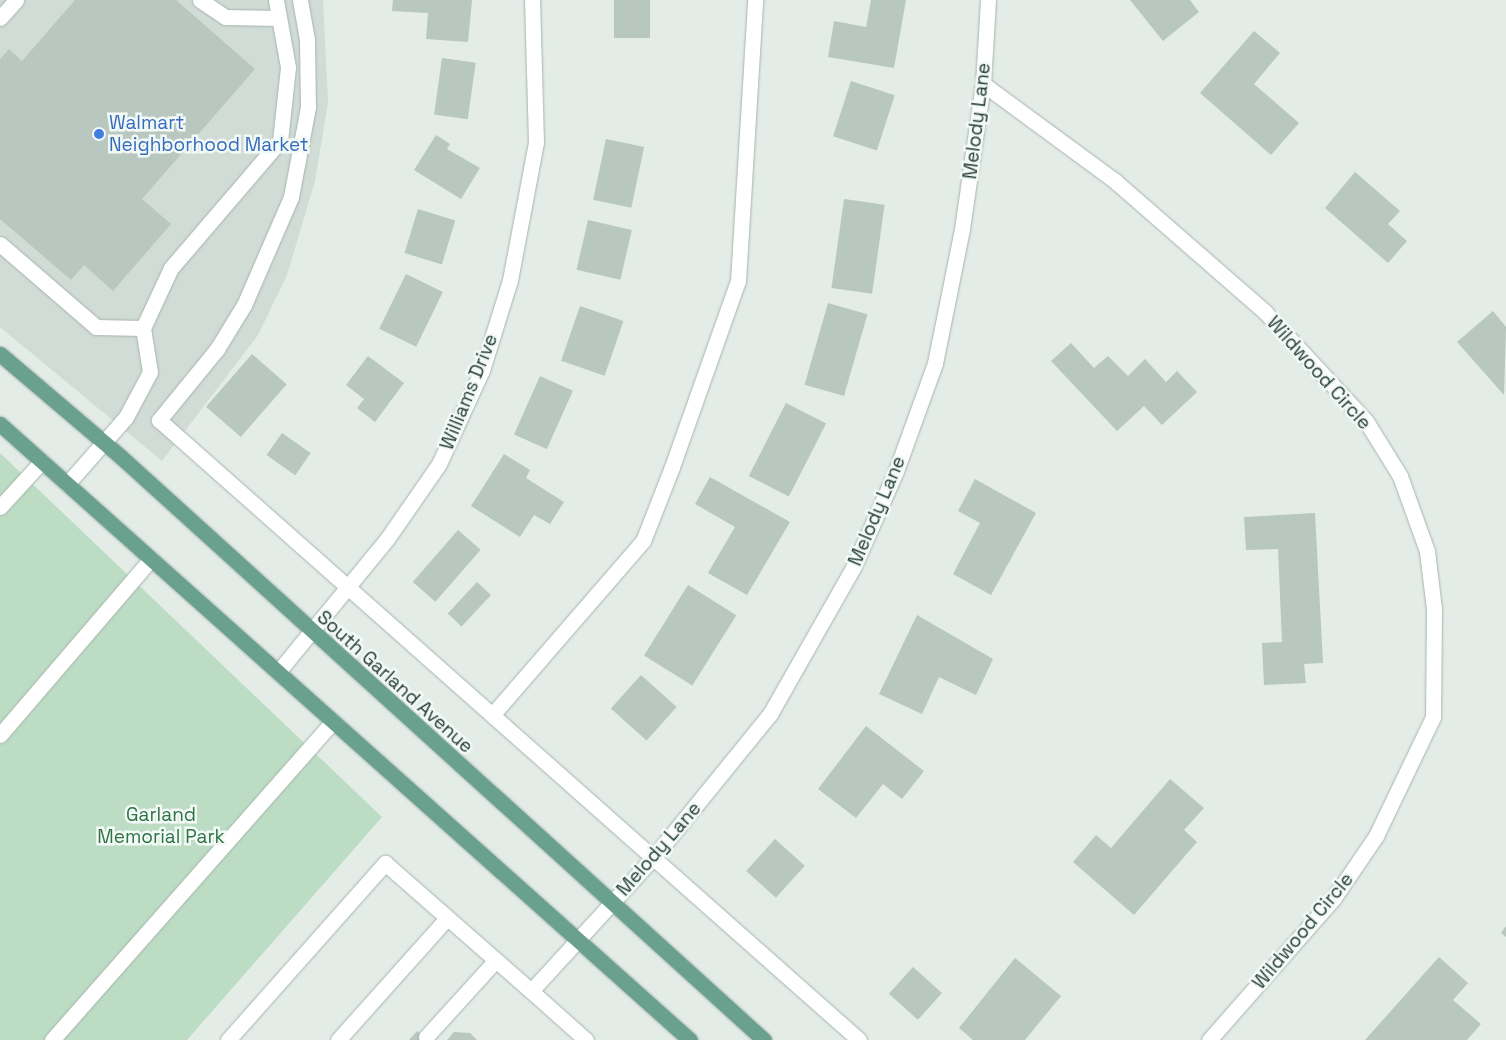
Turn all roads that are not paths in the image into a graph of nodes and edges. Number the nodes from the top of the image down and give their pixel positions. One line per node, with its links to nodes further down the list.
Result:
1 (16, 0): 8 (street)
2 (200, 0): 9 (street)
3 (276, 0): 9 (street)
4 (300, 0): 20 (street)
5 (532, 0): 20 (street, Williams Drive)
6 (755, 0): 23 (street)
7 (988, 0): 10 (street, Melody Lane)
8 (0, 18)
9 (279, 18): 12 (street)
10 (983, 84): 26 (street, Melody Lane); 40 (street, Wildwood Circle)
11 (0, 244): 12 (street)
12 (142, 328): 15 (street)
13 (0, 354): 15 (main road, South Garland Avenue)
14 (0, 424): 16 (main road)
15 (105, 443): 17 (street); 21 (main road, South Garland Avenue)
16 (42, 461): 17 (main road); 18 (street)
17 (67, 484): 19 (main road)
18 (0, 507)
19 (151, 559): 22 (main road); 25 (street)
20 (348, 587): 21 (street, Williams Drive); 23 (street)
21 (310, 633): 22 (street, Williams Drive); 27 (main road, South Garland Avenue)
22 (278, 672): 24 (main road)
23 (494, 714): 26 (street)
24 (333, 721): 29 (main road); 33 (street)
25 (0, 735)
26 (654, 858): 27 (street, Melody Lane); 39 (street)
27 (610, 905): 29 (street, Melody Lane); 38 (main road, South Garland Avenue)
28 (446, 919): 30 (street); 34 (street); 35 (street)
29 (579, 941): 31 (street, Melody Lane); 37 (main road)
30 (495, 961): 31 (street); 32 (street)
31 (531, 991): 36 (street)
32 (426, 1037)
33 (52, 1040)
34 (228, 1040)
35 (338, 1040)
36 (586, 1040)
37 (690, 1040)
38 (764, 1040)
39 (859, 1040)
40 (1209, 1040)

